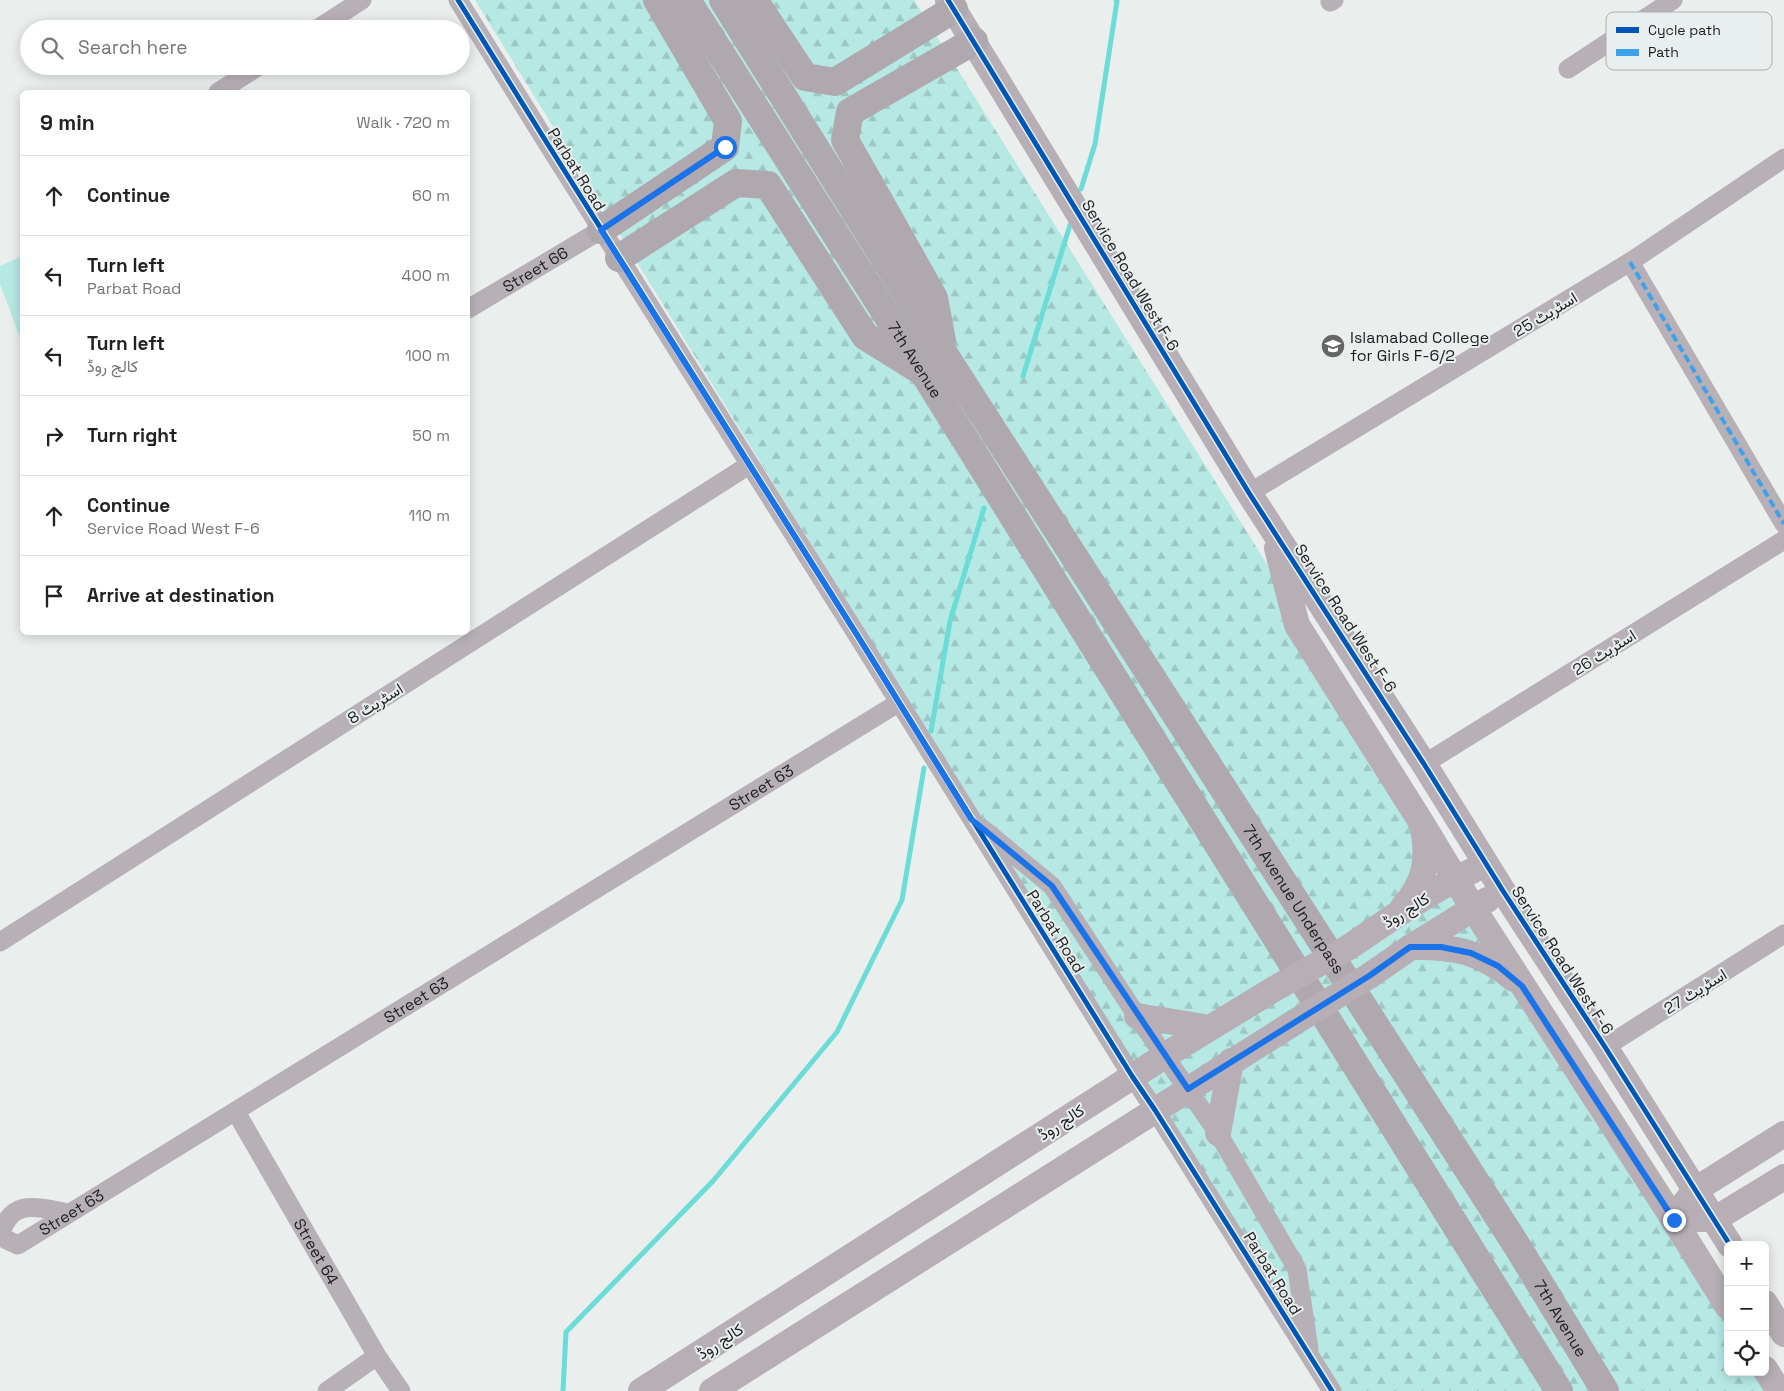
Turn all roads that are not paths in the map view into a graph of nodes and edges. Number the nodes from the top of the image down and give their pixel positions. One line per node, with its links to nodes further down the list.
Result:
1 (362, 0): 10 (street)
2 (458, 0): 17 (street, Parbat Road)
3 (657, 0): 17 (main road)
4 (687, 0): 22 (main road, 7th Avenue)
5 (723, 0): 21 (main road, 7th Avenue)
6 (754, 0): 8 (main road)
7 (1673, 0): 9 (street)
8 (951, 4): 11 (street, Service Road West F-6)
9 (1655, 12)
10 (331, 20)
11 (974, 41): 21 (main road); 24 (street, Service Road West F-6)
12 (1606, 44): 13 (street)
13 (1568, 69)
14 (245, 75): 15 (street)
15 (221, 90)
16 (1784, 158): 19 (street, اسٹریٹ 25)
17 (601, 230): 18 (street, Parbat Road); 20 (street, Street 66)
18 (619, 258): 22 (main road); 23 (street, Parbat Road)
19 (1630, 262): 24 (street, اسٹریٹ 25); 25 (street)
20 (470, 308)
21 (946, 358): 29 (main road, 7th Avenue)
22 (923, 372): 71 (main road, 7th Avenue)
23 (750, 465): 28 (street, Parbat Road); 39 (street, اسٹریٹ 8)
24 (1249, 492): 26 (street, Service Road West F-6)
25 (1784, 524)
26 (1271, 525): 30 (street, Service Road West F-6); 32 (street, Service Road West F-6)
27 (1784, 540): 30 (street, اسٹریٹ 26)
28 (898, 703): 31 (street, Parbat Road); 50 (street, Street 63)
29 (1168, 703): 59 (main road, 7th Avenue Underpass)
30 (1424, 764): 33 (street, Service Road West F-6)
31 (971, 819): 42 (street, Parbat Road); 47 (street, Parbat Road)
32 (1421, 822): 34 (street, Service Road West F-6); 37 (street)
33 (1486, 864): 34 (street, کالج روڈ); 35 (street, Service Road West F-6)
34 (1456, 878): 36 (street, Service Road West F-6); 37 (street, کالج روڈ)
35 (1503, 891): 36 (street, کالج روڈ); 44 (street, Service Road West F-6)
36 (1473, 908): 40 (street, کالج روڈ); 41 (street, Service Road West F-6)
37 (1396, 915): 43 (street, کالج روڈ, bridge)
38 (1784, 934): 44 (street, اسٹریٹ 27)
39 (0, 942)
40 (1410, 947): 41 (street); 46 (street, کالج روڈ, bridge)
41 (1522, 986): 57 (street, Service Road West F-6)
42 (1137, 1016): 43 (street); 45 (street, Parbat Road)
43 (1210, 1028): 45 (street, کالج روڈ)
44 (1606, 1047): 54 (street, Service Road West F-6)
45 (1165, 1056): 47 (street, کالج روڈ); 48 (street, Parbat Road)
46 (1231, 1062): 48 (street, کالج روڈ); 51 (street)
47 (1132, 1076): 49 (street, Parbat Road); 68 (street, کالج روڈ)
48 (1188, 1089): 49 (street, کالج روڈ); 51 (street, Parbat Road)
49 (1156, 1110): 64 (street, Parbat Road); 69 (street, کالج روڈ)
50 (236, 1112): 55 (street, Street 63); 63 (street, Street 64)
51 (1218, 1133): 64 (street, Parbat Road)
52 (1784, 1134): 54 (street)
53 (1784, 1177): 56 (street)
54 (1695, 1190): 56 (street, Service Road West F-6); 57 (street)
55 (64, 1212)
56 (1715, 1219): 57 (street); 58 (street, Service Road West F-6)
57 (1674, 1220): 60 (street, Service Road West F-6)
58 (1728, 1241)
59 (1517, 1246): 72 (main road, 7th Avenue)
60 (1724, 1301)
61 (1769, 1310): 62 (street)
62 (1784, 1334)
63 (378, 1356): 66 (street); 67 (street, Street 64)
64 (1311, 1357): 70 (street, Parbat Road)
65 (1769, 1375): 73 (street)
66 (327, 1391)
67 (401, 1391)
68 (641, 1391)
69 (712, 1391)
70 (1332, 1391)
71 (1559, 1391)
72 (1605, 1391)
73 (1779, 1391)

